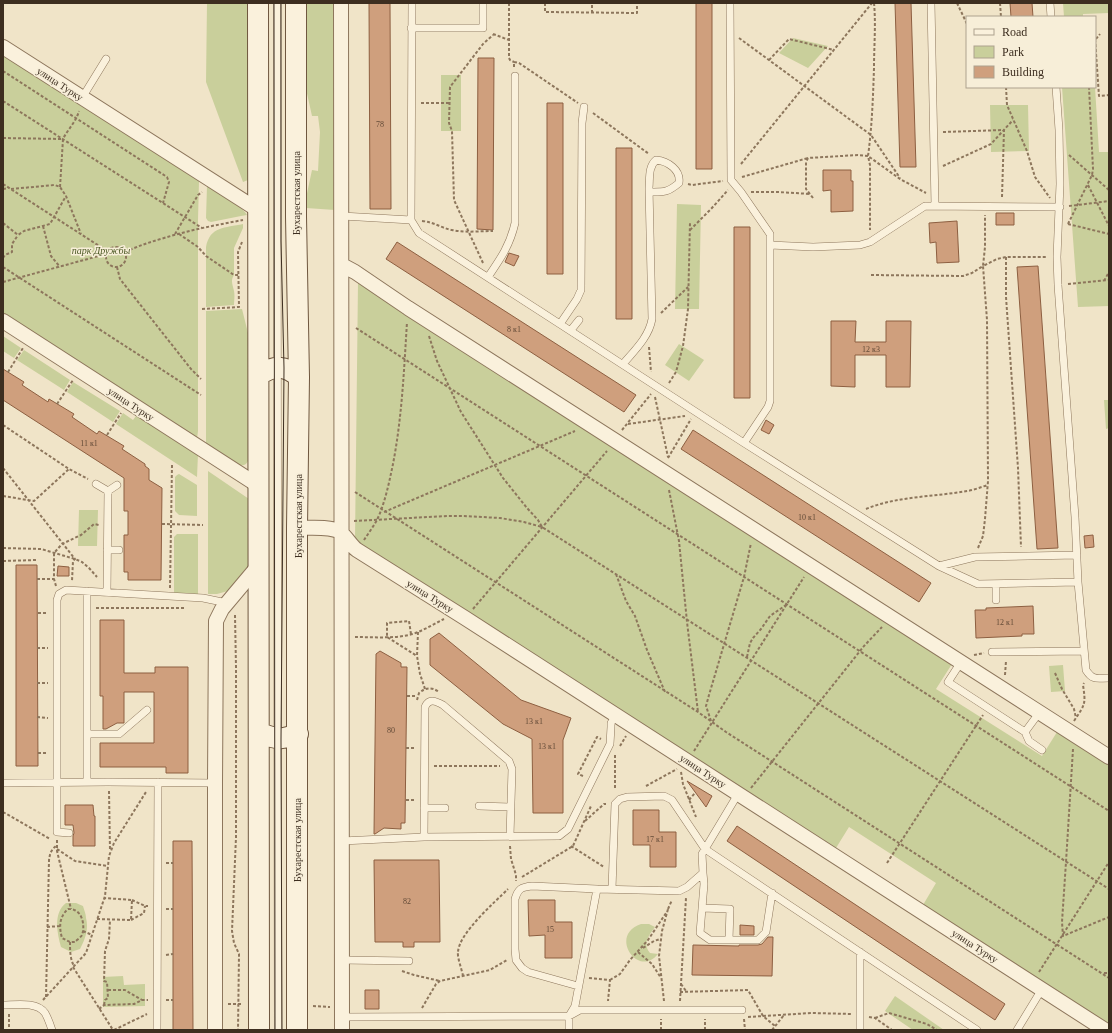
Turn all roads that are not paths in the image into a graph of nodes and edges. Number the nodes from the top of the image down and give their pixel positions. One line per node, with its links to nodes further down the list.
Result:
1 (258, 3): 21 (main road)
2 (277, 3): 32 (lane)
3 (296, 3): 34 (main road, Бухарестская улица)
4 (341, 3): 22 (street)
5 (412, 3): 11 (lane)
6 (483, 3): 11 (lane)
7 (730, 3): 24 (lane)
8 (931, 3): 19 (lane)
9 (1050, 3): 10 (lane)
10 (1051, 16)
11 (411, 28): 23 (lane)
12 (3, 47): 16 (street, улица Турку)
13 (106, 58): 16 (lane)
14 (515, 76): 26 (lane)
15 (1056, 88): 20 (lane)
16 (81, 101): 21 (street, улица Турку)
17 (584, 107): 29 (lane)
18 (649, 192): 18 (lane); 31 (lane)
19 (935, 202): 20 (lane); 24 (lane)
20 (1060, 207): 44 (lane)
21 (252, 214): 33 (main road)
22 (342, 216): 23 (lane); 25 (street)
23 (411, 220): 26 (lane)
24 (770, 246): 35 (lane)
25 (342, 265): 41 (street); 55 (street)
26 (488, 278): 29 (lane)
27 (579, 320): 30 (lane)
28 (3, 321): 38 (street, улица Турку)
29 (560, 324): 30 (lane)
30 (571, 330): 31 (lane)
31 (623, 364): 35 (lane)
32 (278, 368): 33 (main road); 34 (main road); 63 (lane)
33 (259, 375): 38 (main road)
34 (299, 377): 40 (main road, Бухарестская улица)
35 (744, 443): 46 (lane)
36 (96, 484): 39 (lane)
37 (117, 485): 39 (lane)
38 (259, 486): 45 (main road)
39 (108, 491): 42 (lane)
40 (297, 528): 41 (street); 62 (main road, Бухарестская улица)
41 (341, 533): 59 (street, улица Турку); 79 (street)
42 (108, 550): 43 (lane); 50 (lane)
43 (119, 550)
44 (1077, 555): 46 (lane); 47 (lane)
45 (259, 565): 52 (street); 63 (main road)
46 (939, 566): 48 (lane)
47 (1078, 582): 48 (lane); 53 (lane)
48 (996, 584): 51 (lane)
49 (87, 591): 50 (lane); 61 (lane); 69 (lane)
50 (107, 593): 52 (lane)
51 (996, 600)
52 (231, 607): 70 (street)
53 (1084, 651): 54 (lane); 56 (lane)
54 (992, 652)
55 (965, 659): 58 (street); 60 (lane)
56 (1109, 678)
57 (147, 710): 61 (lane)
58 (1039, 713): 60 (lane); 65 (street)
59 (616, 715): 71 (street, улица Турку); 78 (lane)
60 (1025, 732): 64 (lane)
61 (87, 734): 66 (lane)
62 (298, 734): 63 (main road); 101 (main road, Бухарестская улица)
63 (269, 736): 99 (main road); 100 (lane)
64 (1042, 750)
65 (1109, 757)
66 (87, 782): 67 (lane); 69 (lane)
67 (158, 782): 70 (lane); 97 (lane)
68 (3, 783): 69 (lane)
69 (57, 783): 76 (lane)
70 (215, 783): 98 (street)
71 (741, 795): 80 (lane); 91 (street, улица Турку)
72 (479, 806): 73 (lane)
73 (511, 807): 74 (lane); 78 (lane)
74 (424, 808): 75 (lane); 77 (lane)
75 (445, 808)
76 (69, 833)
77 (424, 837): 78 (lane); 79 (lane)
78 (510, 838)
79 (342, 841): 88 (street)
80 (705, 849): 81 (lane); 83 (lane); 84 (lane)
81 (703, 873): 83 (lane); 85 (lane)
82 (597, 889): 83 (lane); 90 (lane); 90 (lane)
83 (612, 889)
84 (772, 893): 86 (lane); 87 (lane)
85 (702, 908): 86 (lane); 86 (lane)
86 (729, 940)
87 (860, 952): 103 (lane); 104 (lane)
88 (342, 960): 89 (lane); 95 (street)
89 (410, 961)
90 (578, 986): 94 (lane)
91 (1042, 989): 105 (lane); 106 (street, улица Турку)
92 (6, 1005): 96 (lane)
93 (742, 1010): 94 (lane)
94 (569, 1016): 95 (lane); 102 (lane)
95 (342, 1023)
96 (52, 1030)
97 (157, 1030)
98 (215, 1030)
99 (259, 1030)
100 (278, 1030)
101 (297, 1030)
102 (569, 1030)
103 (860, 1030)
104 (977, 1030)
105 (1017, 1030)
106 (1105, 1030)

